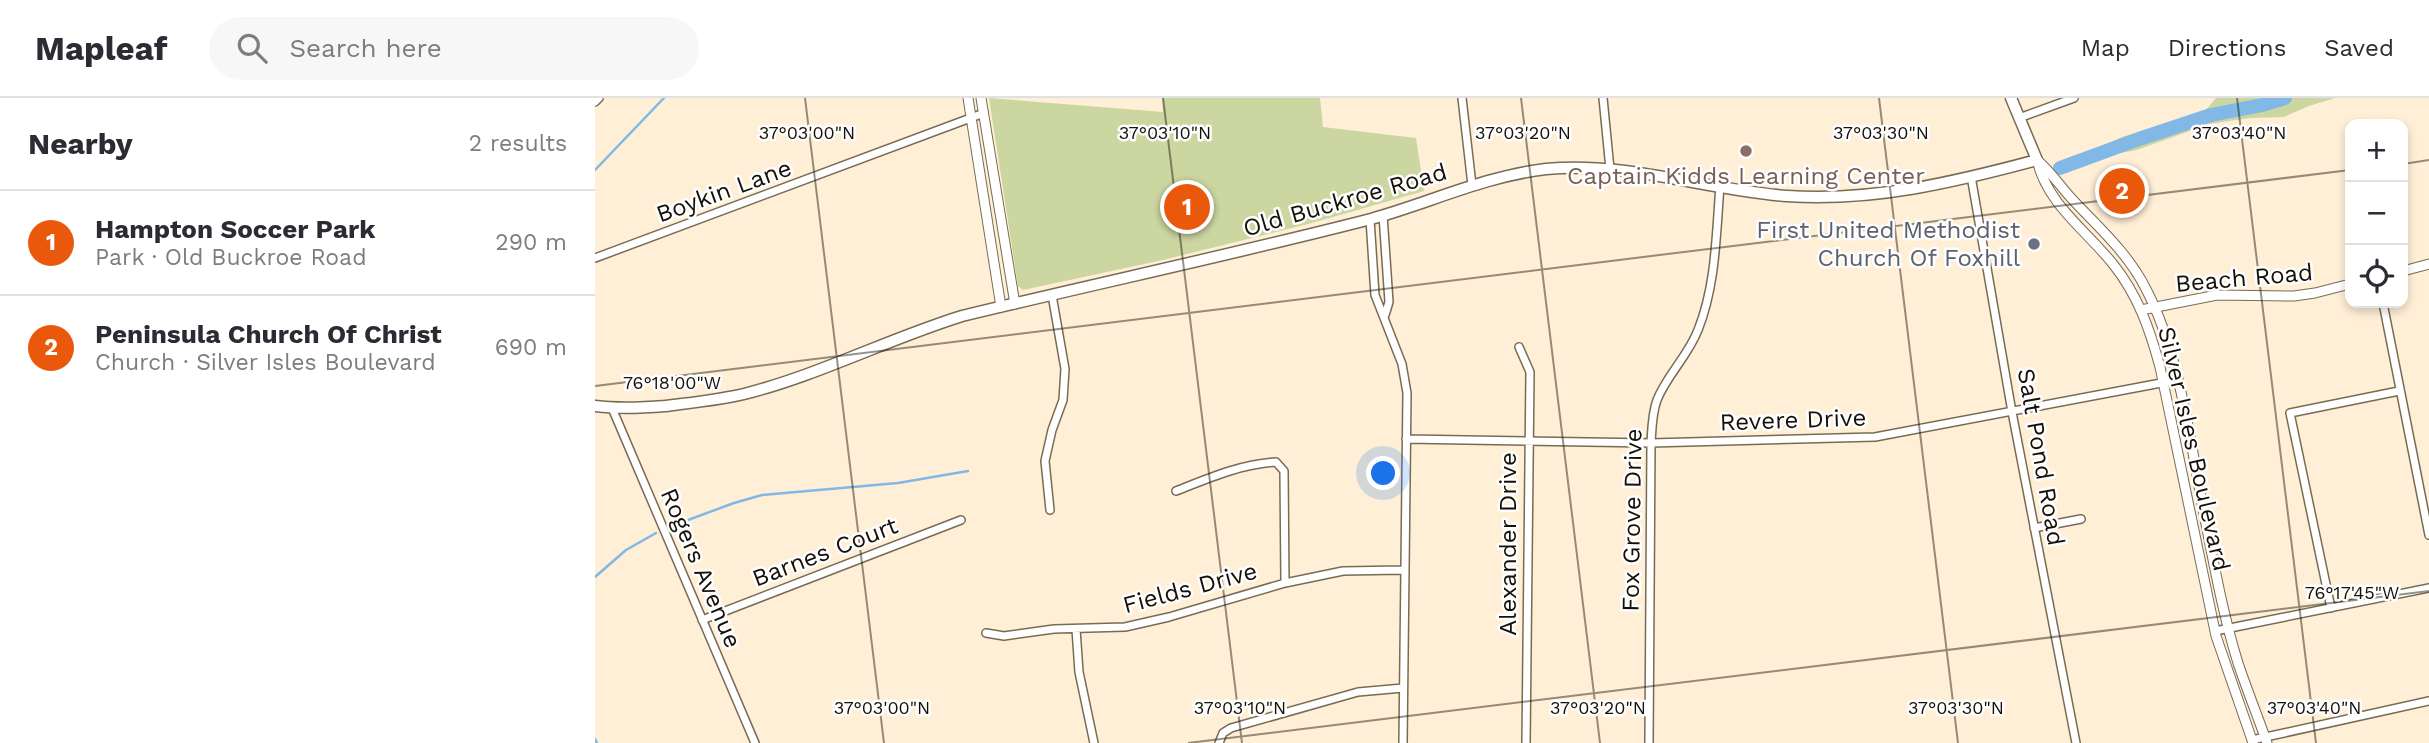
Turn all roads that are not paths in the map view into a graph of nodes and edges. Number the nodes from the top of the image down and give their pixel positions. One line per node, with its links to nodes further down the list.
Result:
1 (599, 98): 8 (street)
2 (968, 98): 10 (street)
3 (981, 98): 9 (street)
4 (1462, 98): 15 (street)
5 (1603, 98): 13 (street)
6 (2011, 98): 11 (main road)
7 (2074, 98): 11 (street)
8 (595, 102)
9 (985, 113): 10 (street, Boykin Lane); 24 (street)
10 (972, 117): 19 (street, Boykin Lane); 25 (street)
11 (2019, 118): 12 (main road)
12 (2037, 160): 14 (main road, Old Buckroe Road); 26 (street, Silver Isles Boulevard); 28 (street, Silver Isles Boulevard)
13 (1610, 169): 15 (main road, Old Buckroe Road); 16 (main road, Old Buckroe Road)
14 (1971, 176): 16 (main road, Old Buckroe Road); 36 (street, Salt Pond Road)
15 (1472, 185): 17 (main road, Old Buckroe Road)
16 (1720, 186): 39 (street, Fox Grove Drive)
17 (1384, 215): 18 (main road, Old Buckroe Road); 29 (street)
18 (1370, 219): 23 (main road, Old Buckroe Road); 29 (street)
19 (595, 258)
20 (2429, 264): 21 (street)
21 (2408, 270)
22 (2345, 285): 26 (street, Beach Road)
23 (1052, 295): 24 (main road, Old Buckroe Road); 41 (street)
24 (1015, 304): 25 (main road, Old Buckroe Road)
25 (1001, 307): 35 (main road, Old Buckroe Road)
26 (2155, 307): 28 (street, Beach Road); 31 (street, Silver Isles Boulevard)
27 (2384, 308): 33 (street)
28 (2141, 310): 32 (street, Silver Isles Boulevard)
29 (1385, 315): 37 (street)
30 (1519, 347): 38 (street, Alexander Drive)
31 (2176, 380): 32 (street, Revere Drive); 52 (street, Silver Isles Boulevard)
32 (2163, 383): 36 (street, Revere Drive); 53 (street, Silver Isles Boulevard)
33 (2399, 391): 45 (street); 49 (street)
34 (595, 405): 35 (main road, Old Buckroe Road)
35 (612, 408): 50 (street, Rogers Avenue)
36 (2012, 412): 39 (street, Revere Drive); 44 (street, Salt Pond Road)
37 (1406, 439): 38 (street, Revere Drive); 46 (street)
38 (1528, 442): 39 (street, Revere Drive); 63 (street, Alexander Drive)
39 (1651, 443): 64 (street, Fox Grove Drive)
40 (1176, 491): 47 (street)
41 (1049, 510)
42 (2081, 519): 44 (street)
43 (961, 520): 50 (street, Barnes Court)
44 (2034, 528): 65 (street, Salt Pond Road)
45 (2429, 535)
46 (1403, 570): 47 (street, Fields Drive); 55 (street)
47 (1285, 583): 51 (street, Fields Drive)
48 (2429, 588): 49 (street)
49 (2331, 608): 52 (street)
50 (702, 621): 59 (street, Rogers Avenue)
51 (1076, 629): 54 (street, Fields Drive); 60 (street)
52 (2229, 629): 53 (street); 57 (street, Silver Isles Boulevard)
53 (2215, 631): 58 (street, Silver Isles Boulevard)
54 (986, 633)
55 (1403, 688): 61 (street); 62 (street)
56 (2429, 701): 57 (street)
57 (2266, 740): 58 (street)
58 (2252, 742)
59 (755, 743)
60 (1094, 743)
61 (1219, 743)
62 (1403, 743)
63 (1526, 743)
64 (1649, 743)
65 (2076, 743)

